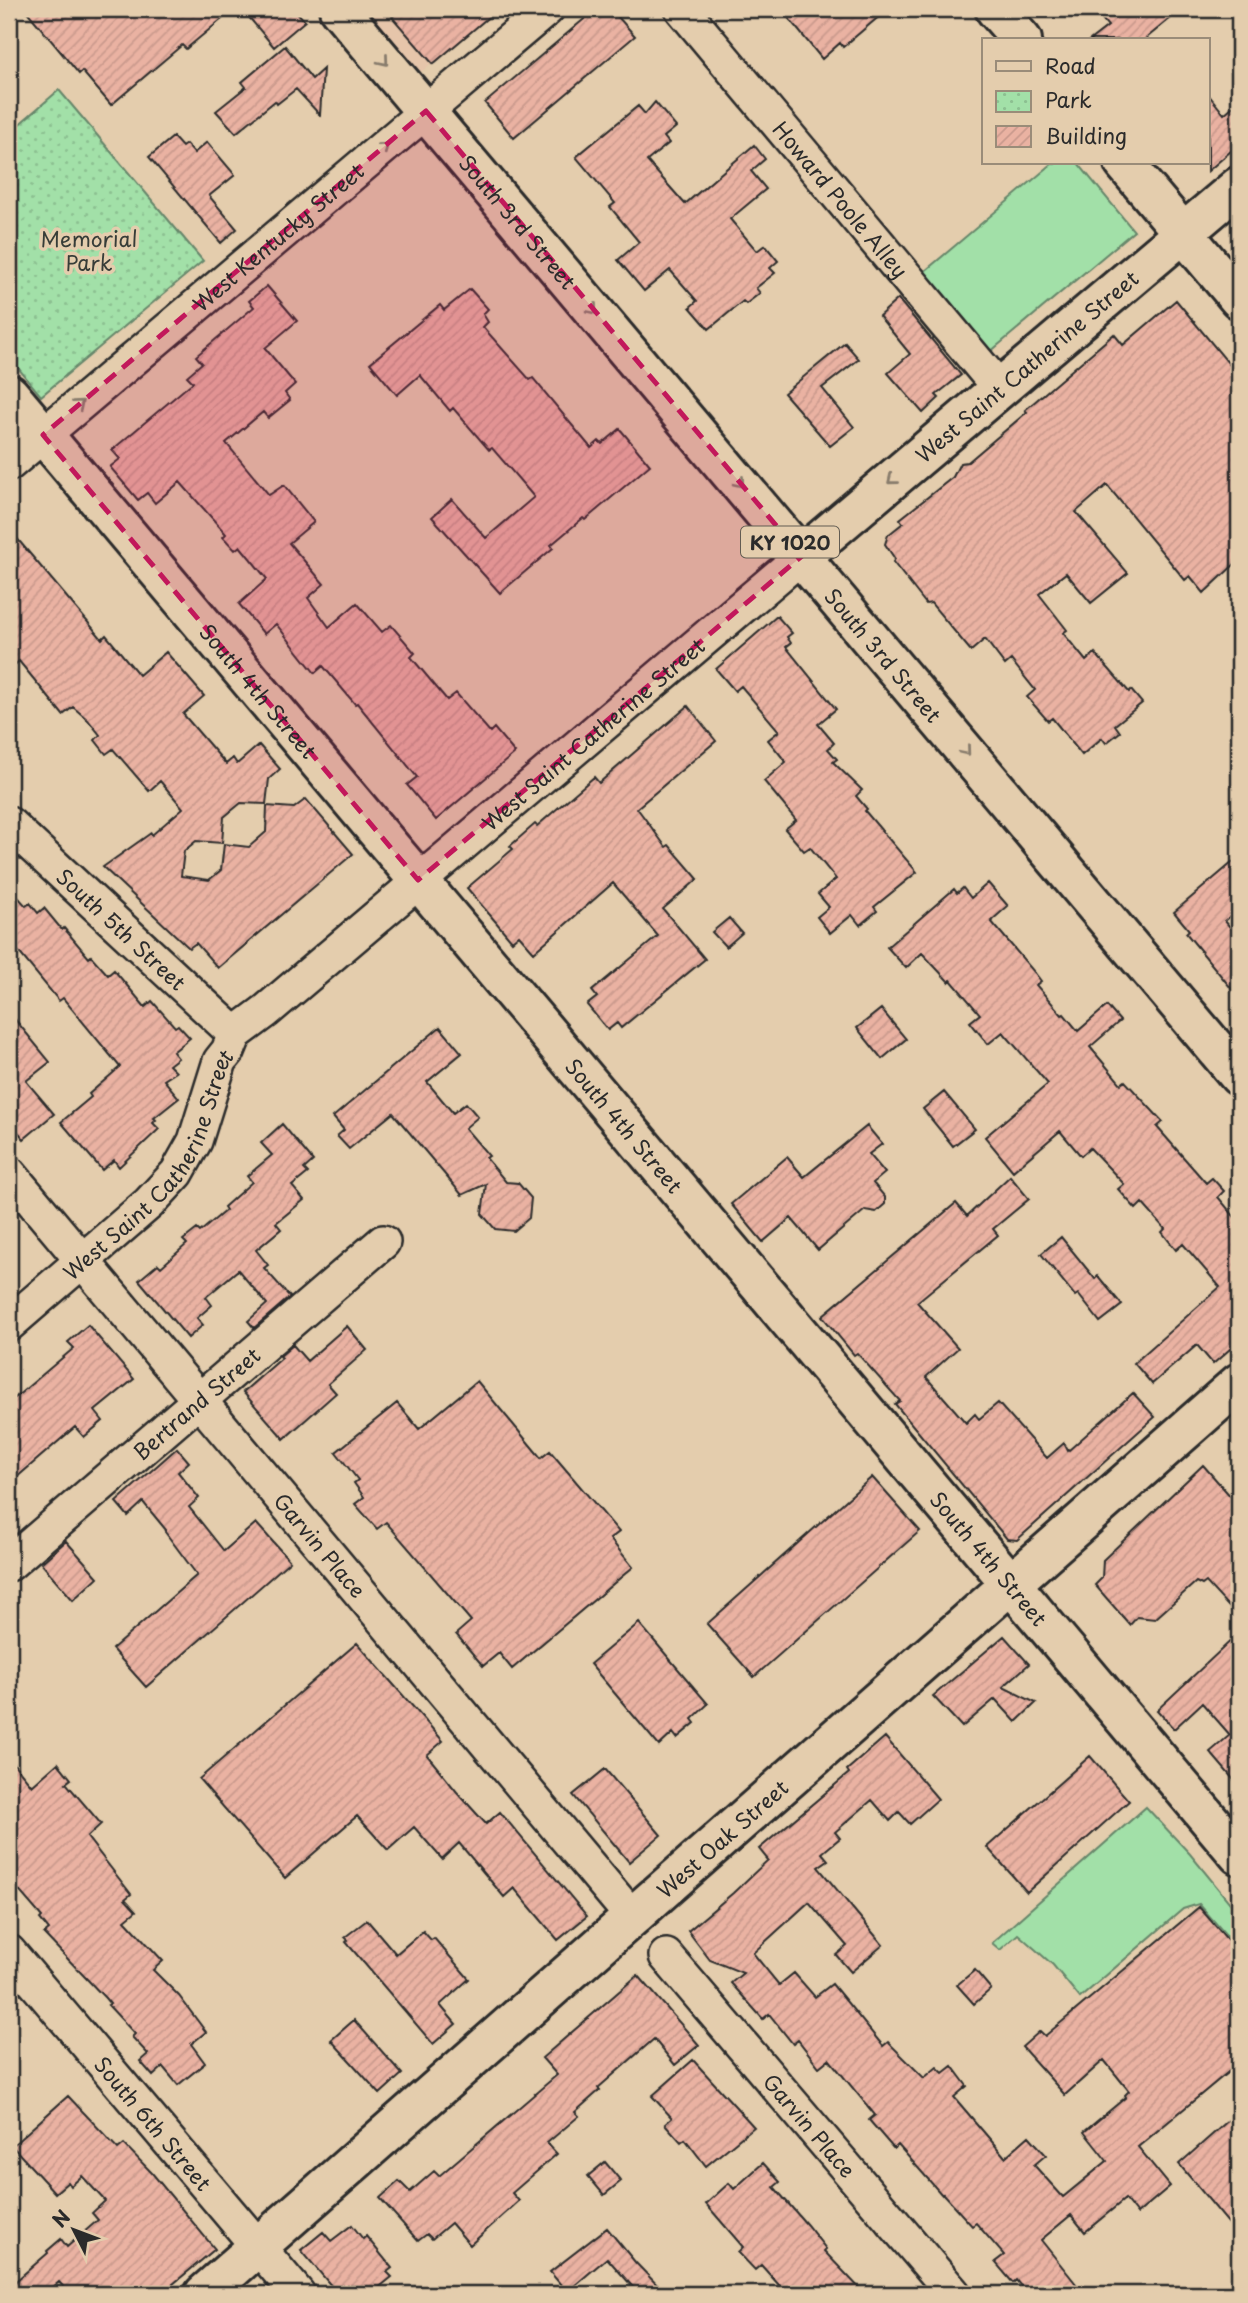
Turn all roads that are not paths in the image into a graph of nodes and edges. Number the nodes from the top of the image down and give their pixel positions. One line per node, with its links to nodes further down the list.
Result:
1 (339, 9): 6 (main road, South 3rd Street / KY 1020, one-way to 6)
2 (547, 9): 6 (street, West Kentucky Street)
3 (682, 9): 11 (street, Howard Poole Alley)
4 (995, 9): 5 (main road)
5 (1019, 38)
6 (426, 111): 13 (street, West Kentucky Street, one-way to 6); 15 (main road, South 3rd Street / KY 1020, one-way to 15)
7 (1125, 164): 9 (main road)
8 (1239, 186): 9 (main road, West Saint Catherine Street)
9 (1184, 233): 10 (main road); 11 (main road, West Saint Catherine Street)
10 (1239, 299)
11 (1000, 389): 15 (main road, West Saint Catherine Street, one-way to 15)
12 (9, 394): 13 (main road, South 4th Street)
13 (43, 435): 14 (street, West Kentucky Street); 17 (main road, South 4th Street)
14 (9, 464)
15 (802, 556): 17 (street, West Saint Catherine Street); 19 (main road, South 3rd Street / KY 1020, one-way to 19)
16 (9, 824): 18 (street, South 5th Street)
17 (418, 880): 18 (street, West Saint Catherine Street); 27 (main road, South 4th Street)
18 (235, 1034): 22 (street, West Saint Catherine Street)
19 (1239, 1076)
20 (9, 1172): 22 (street, Garvin Place)
21 (383, 1242): 25 (street, Bertrand Street)
22 (82, 1260): 23 (street, West Saint Catherine Street); 25 (street, Garvin Place)
23 (9, 1324)
24 (1239, 1383): 27 (main road, West Oak Street)
25 (200, 1401): 26 (street, Bertrand Street); 29 (street, Garvin Place)
26 (9, 1564)
27 (1011, 1584): 28 (main road, South 4th Street); 29 (main road, West Oak Street)
28 (1239, 1855)
29 (633, 1918): 32 (main road, West Oak Street)
30 (9, 1952): 32 (street, South 6th Street)
31 (666, 1956): 35 (street, Garvin Place)
32 (258, 2247): 33 (main road, West Oak Street); 34 (street, South 6th Street)
33 (204, 2294)
34 (298, 2294)
35 (954, 2294)

